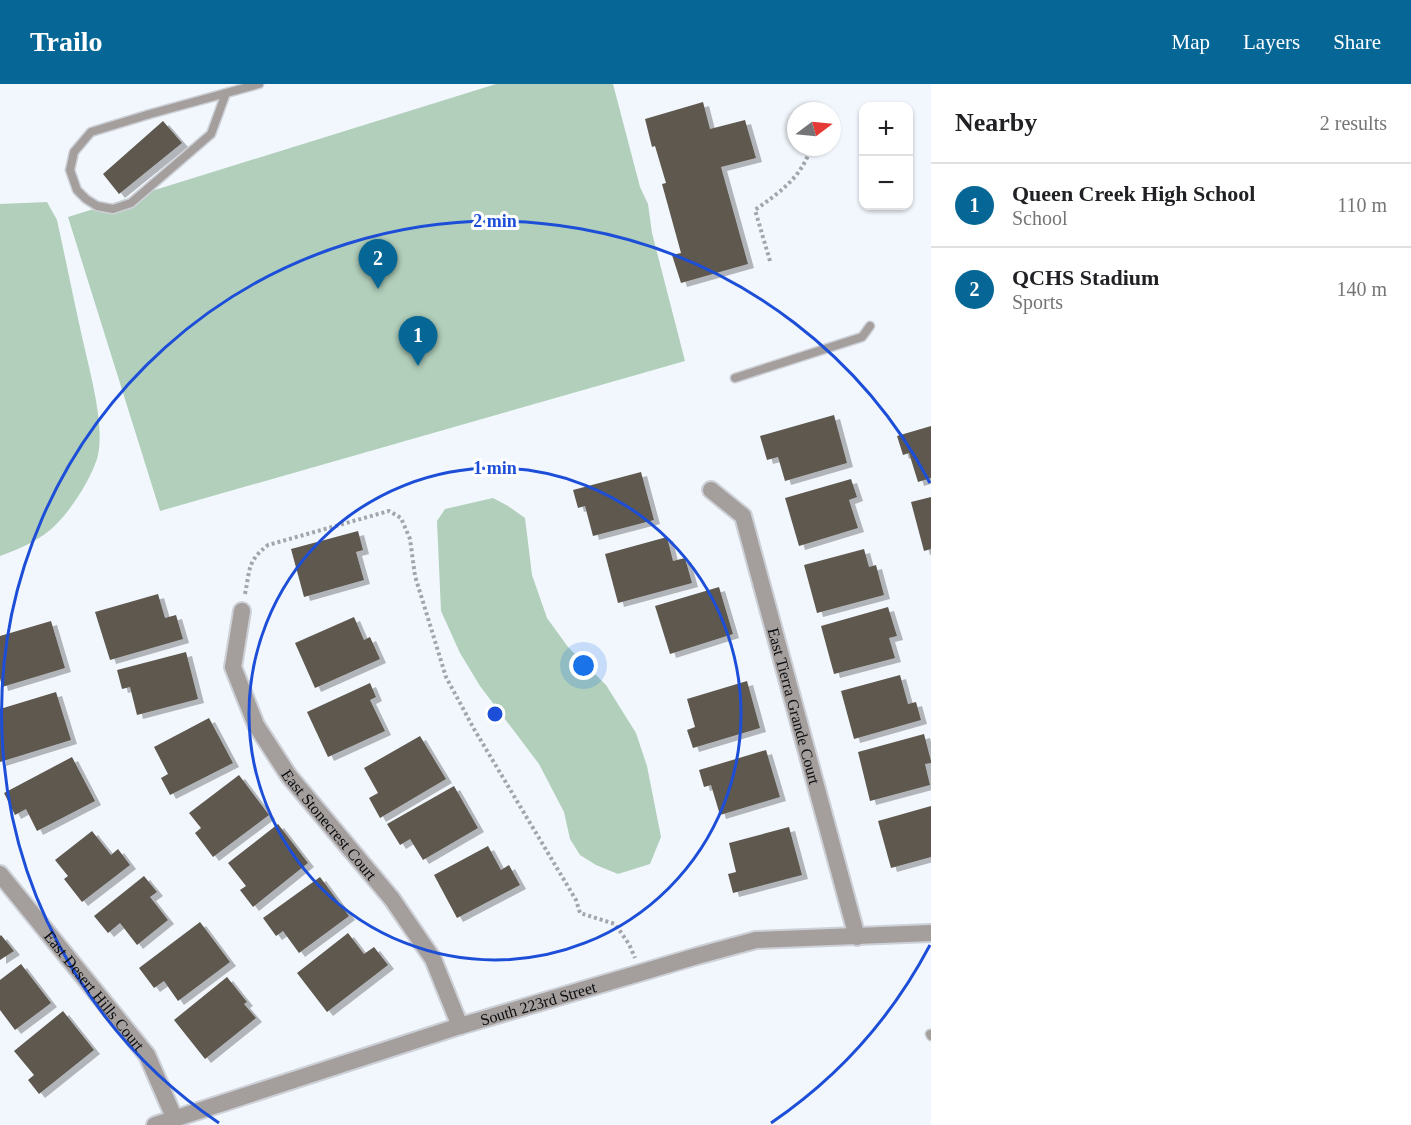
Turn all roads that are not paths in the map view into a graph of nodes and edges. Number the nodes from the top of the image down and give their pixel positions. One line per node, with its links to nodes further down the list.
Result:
1 (259, 84): 2 (lane)
2 (226, 93): 2 (lane)
3 (870, 326): 4 (lane)
4 (735, 378)
5 (711, 490): 9 (street, East Tierra Grande Court)
6 (242, 611): 10 (street, East Stonecrest Court)
7 (0, 874): 11 (street, East Desert Hills Court)
8 (931, 933): 9 (street, South 223rd Street)
9 (857, 937): 10 (street, South 223rd Street)
10 (460, 1026): 11 (street, South 223rd Street)
11 (174, 1117): 12 (street, South 223rd Street)
12 (155, 1125)

